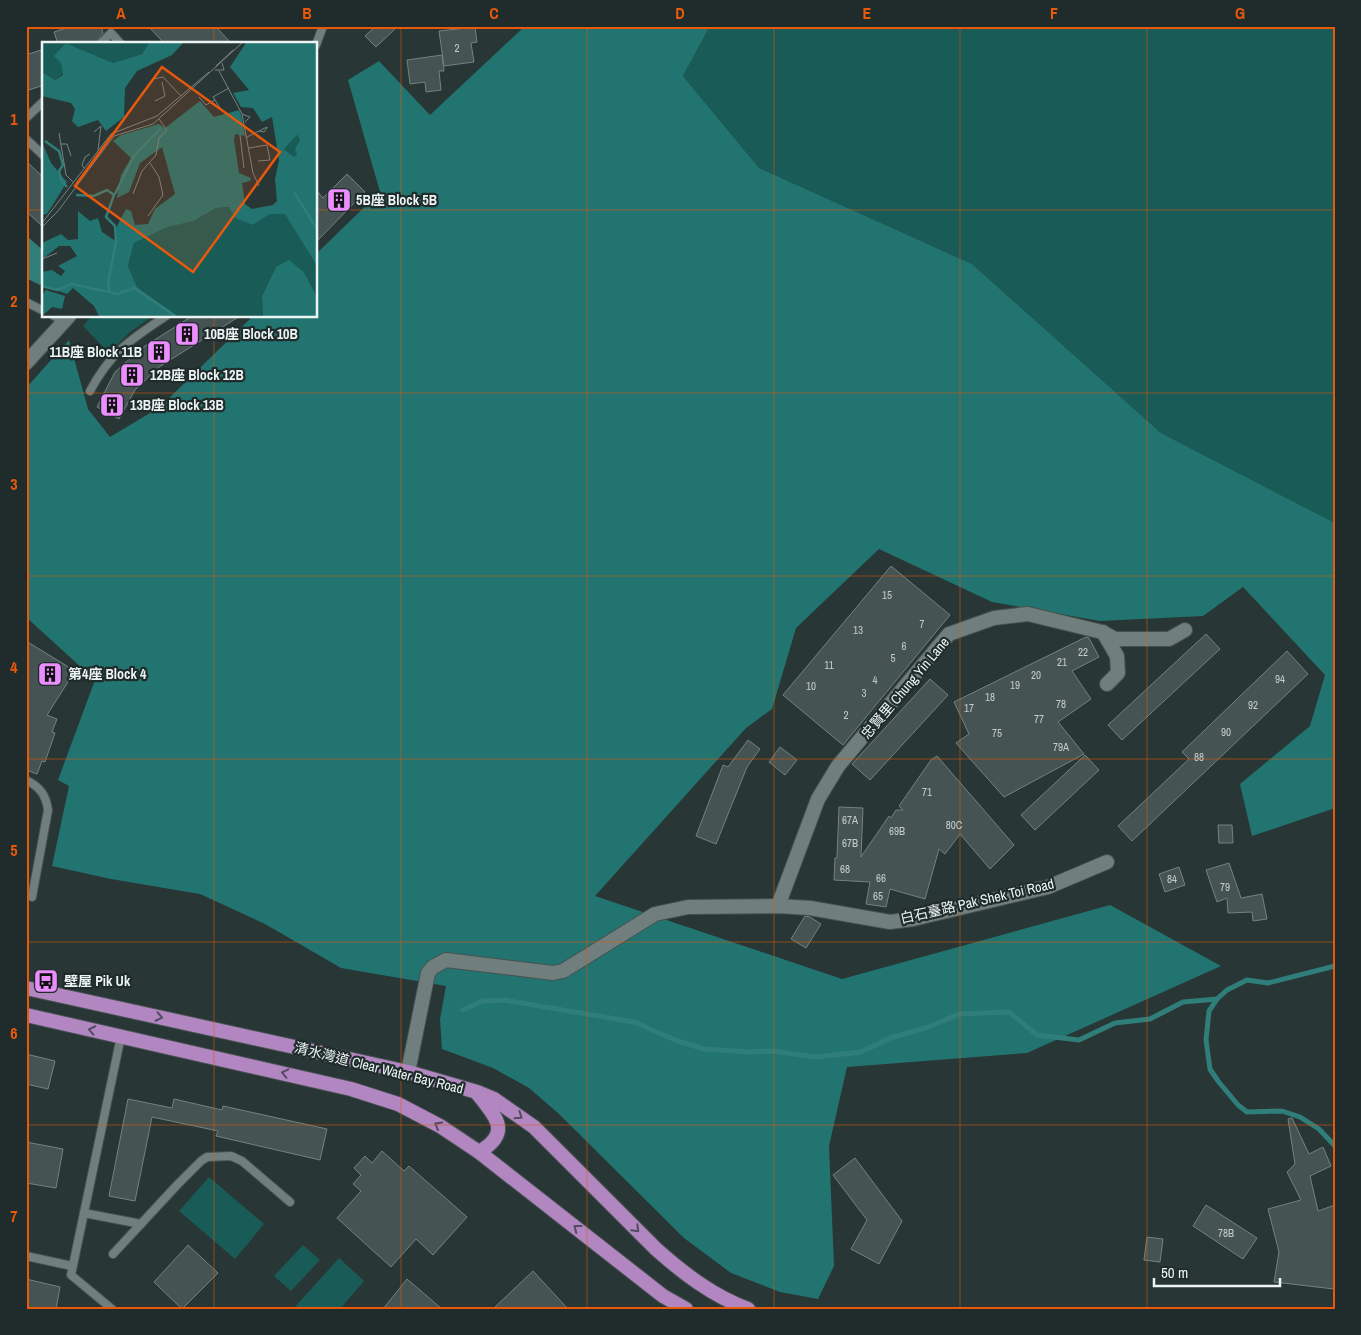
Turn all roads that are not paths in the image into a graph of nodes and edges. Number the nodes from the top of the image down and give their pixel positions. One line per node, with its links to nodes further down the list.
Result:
1 (323, 26): 4 (lane)
2 (102, 42): 3 (lane)
3 (119, 42)
4 (317, 42)
5 (42, 102): 6 (lane)
6 (26, 118)
7 (26, 139): 8 (lane)
8 (42, 154)
9 (26, 302): 10 (lane)
10 (42, 310)
11 (63, 318): 13 (street)
12 (163, 318): 14 (lane)
13 (26, 363)
14 (90, 390)
15 (1185, 630): 16 (street, 忠賢里 Chung Yin Lane)
16 (1102, 632): 17 (street); 21 (street, 忠賢里 Chung Yin Lane)
17 (1107, 684)
18 (26, 780): 20 (lane)
19 (1107, 862): 21 (street, 白石臺路 Pak Shek Toi Road)
20 (32, 897)
21 (778, 906): 25 (street, 白石臺路 Pak Shek Toi Road)
22 (26, 988): 25 (main road, 清水灣道 Clear Water Bay Road, one-way to 25)
23 (26, 1015): 24 (main road, 清水灣道 Clear Water Bay Road, one-way to 23)
24 (121, 1036): 27 (main road, 清水灣道 Clear Water Bay Road, one-way to 24); 29 (lane)
25 (408, 1072): 26 (main road, 清水灣道 Clear Water Bay Road)
26 (477, 1092): 27 (main road); 36 (main road, 清水灣道 Clear Water Bay Road, one-way to 36)
27 (479, 1152): 35 (main road, 清水灣道 Clear Water Bay Road, one-way to 27)
28 (290, 1202): 30 (lane)
29 (84, 1213): 30 (lane); 33 (lane)
30 (141, 1224): 31 (lane)
31 (113, 1254)
32 (26, 1256): 33 (lane)
33 (72, 1266): 34 (lane)
34 (112, 1309)
35 (686, 1309)
36 (748, 1309)

